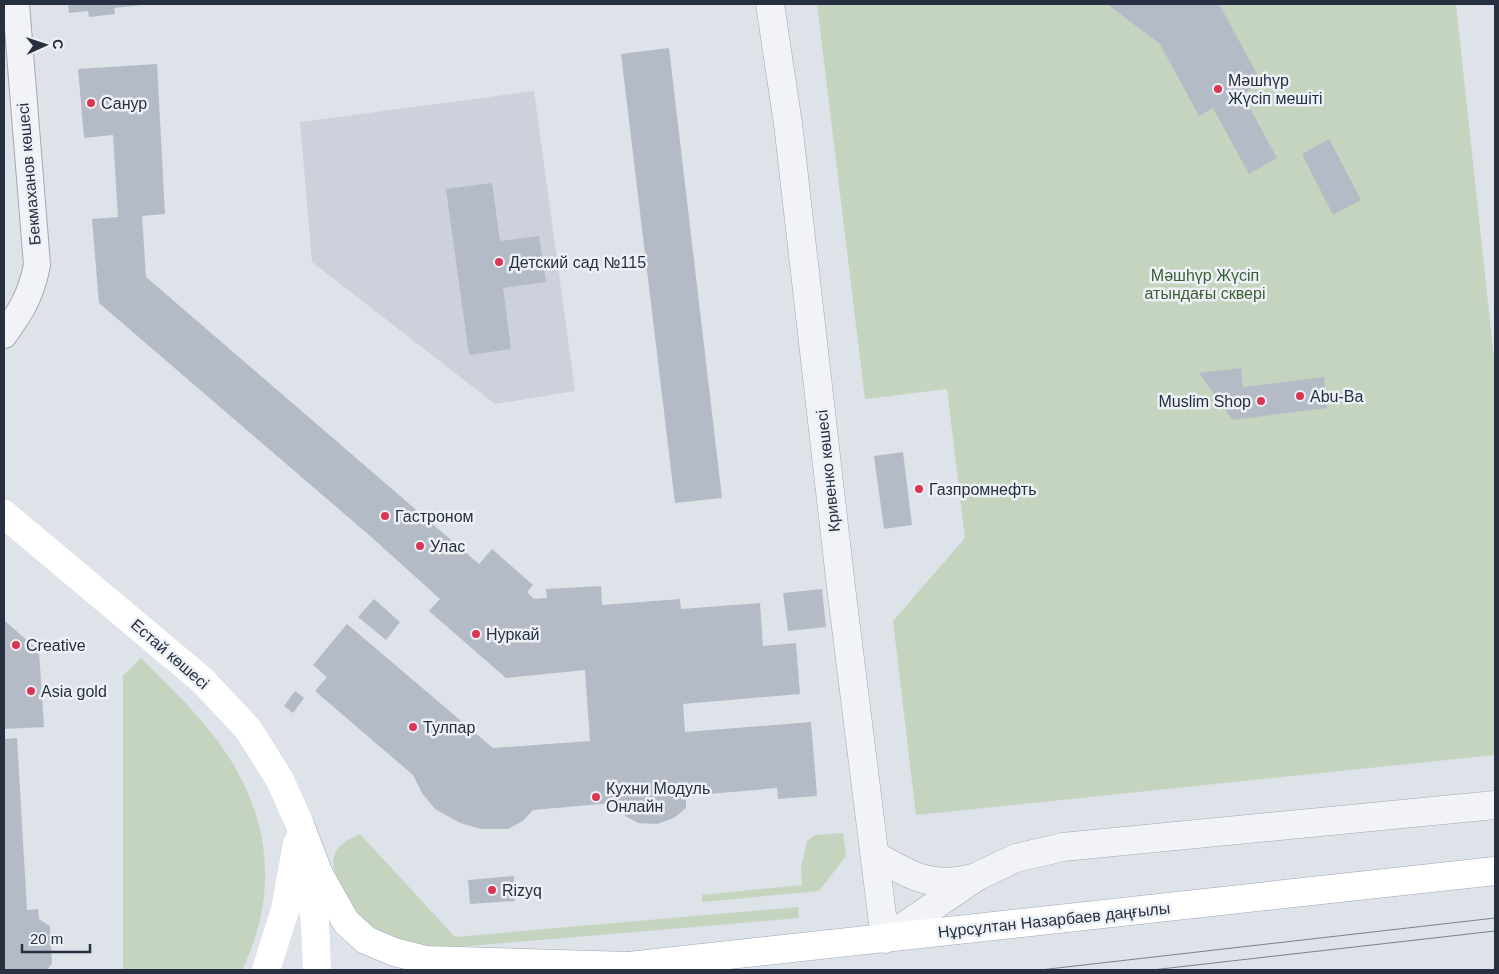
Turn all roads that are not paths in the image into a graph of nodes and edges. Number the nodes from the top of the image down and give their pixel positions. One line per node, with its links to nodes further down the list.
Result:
1 (16, 4): 3 (street, Бекмаханов көшесі)
2 (770, 4): 7 (street, Кривенко көшесі)
3 (4, 335)
4 (4, 514): 6 (main road, Естай көшесі)
5 (1495, 805): 9 (street)
6 (300, 825): 11 (main road, Нұрсұлтан Назарбаев даңғылы); 12 (main road); 13 (main road, Естай көшесі)
7 (875, 855): 9 (street); 10 (street, Кривенко көшесі)
8 (1495, 871): 10 (main road, Нұрсұлтан Назарбаев даңғылы)
9 (978, 876): 10 (street)
10 (885, 939): 11 (main road, Нұрсұлтан Назарбаев даңғылы)
11 (620, 968)
12 (266, 970)
13 (317, 970)

